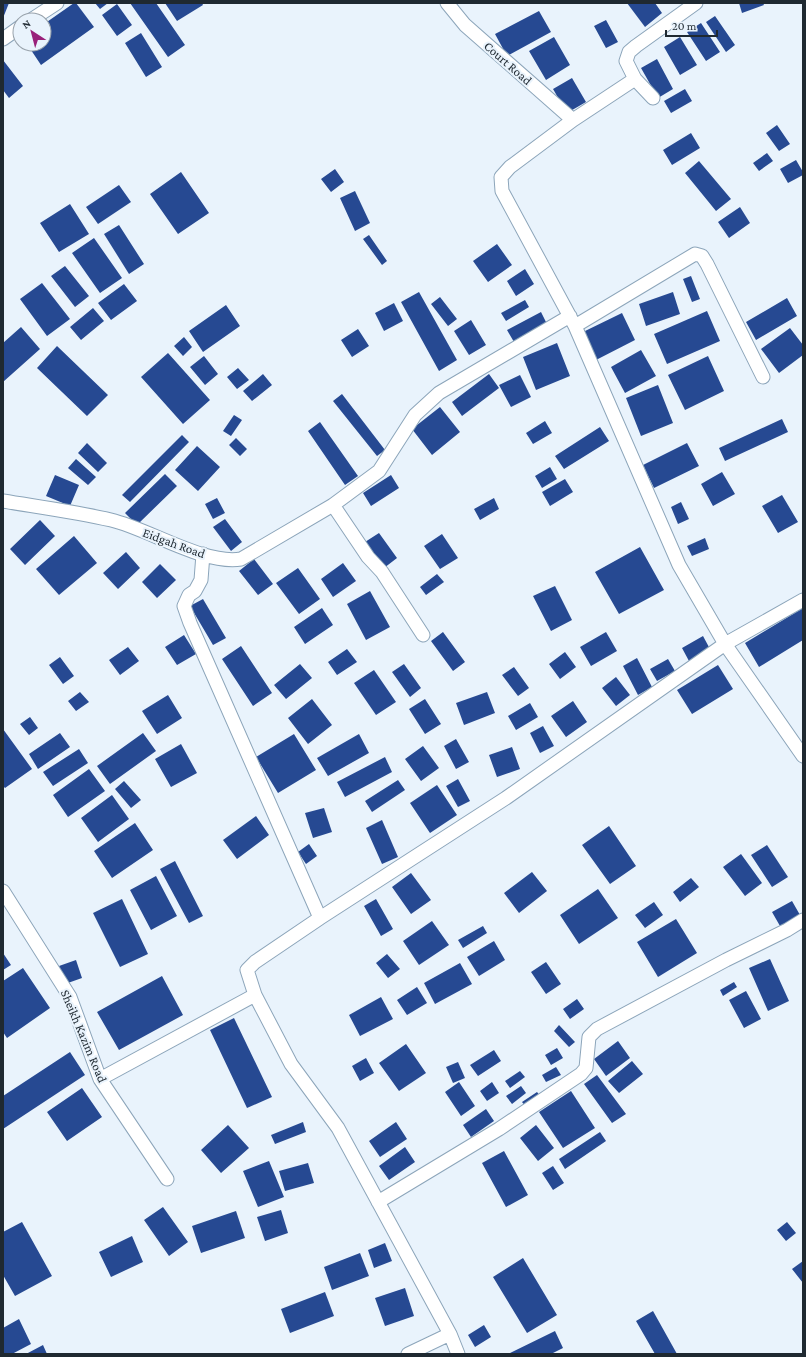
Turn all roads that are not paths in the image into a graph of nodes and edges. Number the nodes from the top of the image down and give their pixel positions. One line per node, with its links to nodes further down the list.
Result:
1 (57, 3): 4 (street)
2 (447, 3): 9 (street, Court Road)
3 (696, 3): 7 (street)
4 (43, 12)
5 (12, 33): 6 (street)
6 (3, 39)
7 (635, 79): 8 (street); 9 (street)
8 (652, 98)
9 (572, 120): 10 (street)
10 (572, 321): 11 (street, Eidgah Road); 13 (street, Eidgah Road); 17 (street)
11 (763, 377)
12 (3, 501): 14 (street, Eidgah Road)
13 (333, 505): 14 (street, Eidgah Road); 16 (street)
14 (203, 554): 20 (street)
15 (803, 600): 17 (street)
16 (423, 635)
17 (725, 644): 18 (street); 20 (street)
18 (803, 756)
19 (3, 891): 23 (street, Sheikh Kazim Road)
20 (320, 918): 22 (street)
21 (803, 920): 25 (street)
22 (255, 995): 23 (street); 25 (street)
23 (100, 1079): 24 (street, Sheikh Kazim Road)
24 (167, 1179)
25 (378, 1202): 26 (street)
26 (450, 1334): 27 (street); 28 (street)
27 (408, 1354)
28 (458, 1354)

